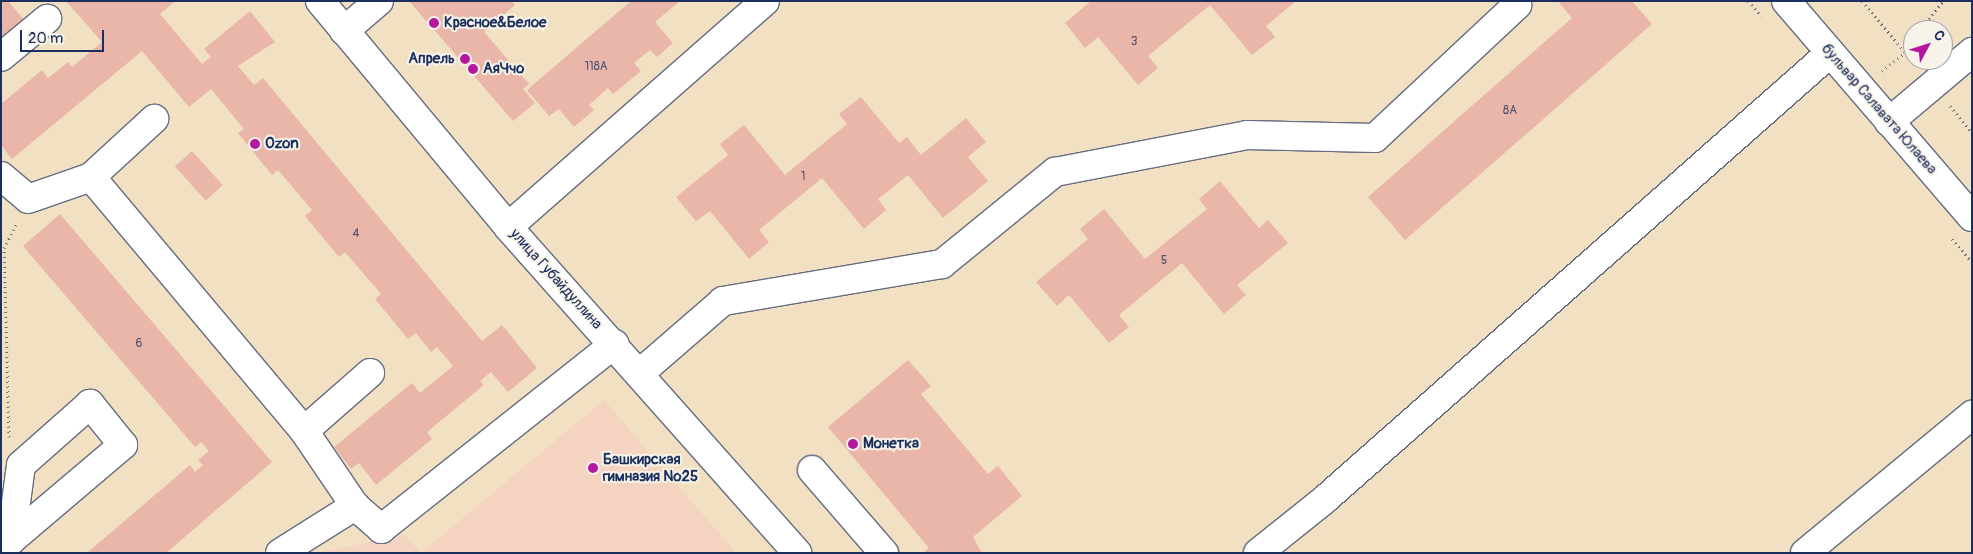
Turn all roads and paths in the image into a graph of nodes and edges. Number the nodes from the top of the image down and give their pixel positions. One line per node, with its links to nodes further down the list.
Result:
1 (320, 1): 9 (street, улица Губайдуллина)
2 (379, 1): 9 (street)
3 (765, 1): 19 (street)
4 (1514, 1): 22 (street)
5 (1786, 1): 11 (street, бульвар Салавата Юлаева)
6 (1943, 1): 8 (path)
7 (47, 19): 12 (street)
8 (1927, 20)
9 (344, 31): 19 (street, улица Губайдуллина)
10 (1972, 52): 14 (street)
11 (1830, 53): 14 (street, бульвар Салавата Юлаева); 32 (street)
12 (1, 57)
13 (154, 119): 16 (street)
14 (1889, 122): 18 (street, бульвар Салавата Юлаева)
15 (1, 176): 17 (street)
16 (91, 176): 17 (street); 24 (street)
17 (28, 199): 25 (path)
18 (1972, 217)
19 (508, 227): 20 (street, улица Губайдуллина)
20 (614, 344): 22 (street, улица Губайдуллина); 27 (street)
21 (370, 373): 24 (street)
22 (640, 373): 30 (street, улица Губайдуллина)
23 (1972, 415): 33 (street)
24 (304, 431): 27 (street)
25 (9, 443)
26 (812, 470): 31 (street)
27 (355, 506): 29 (street)
28 (4, 538): 28 (street)
29 (280, 553)
30 (797, 553)
31 (884, 553)
32 (1258, 553)
33 (1805, 553)

